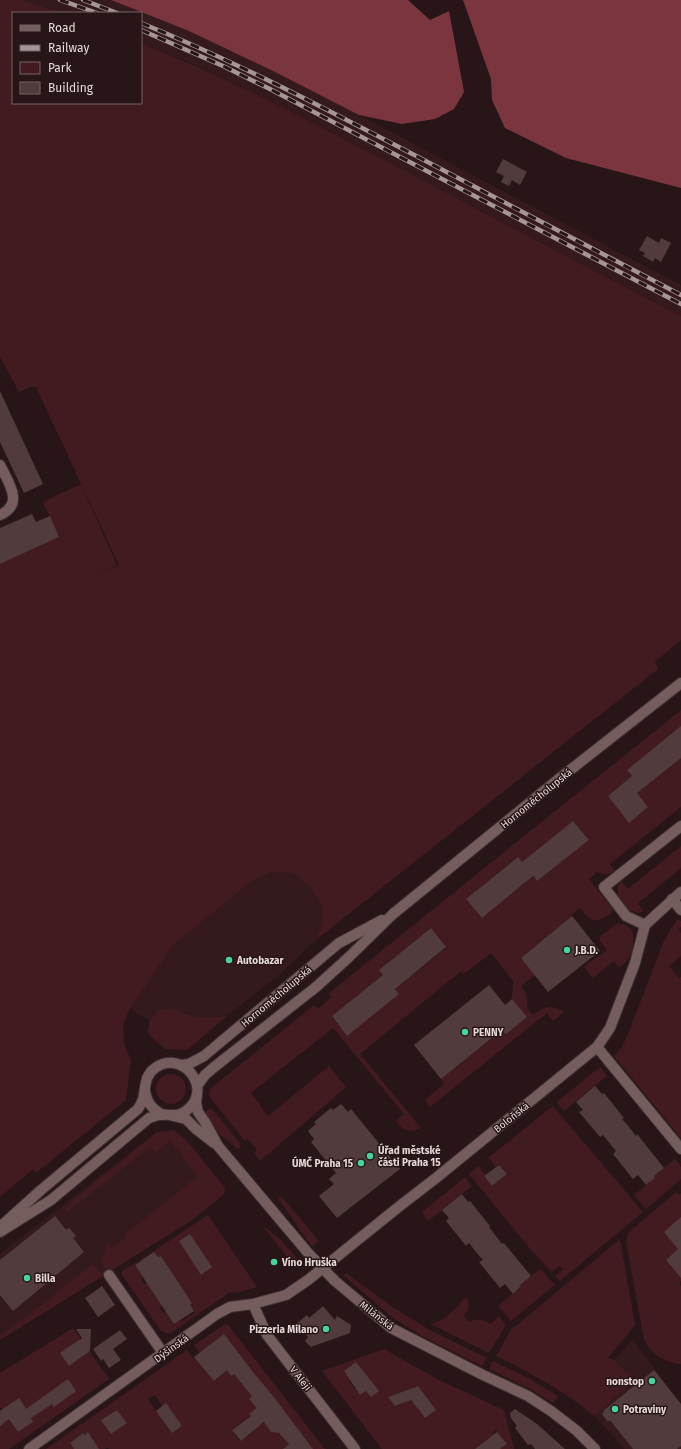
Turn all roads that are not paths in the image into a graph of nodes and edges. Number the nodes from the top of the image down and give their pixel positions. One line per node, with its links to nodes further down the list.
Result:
1 (0, 465): 2 (street)
2 (0, 515)
3 (681, 682): 8 (street, Hornoměcholupská)
4 (681, 826): 9 (street)
5 (681, 892): 6 (street)
6 (672, 899): 7 (street); 9 (street)
7 (681, 910)
8 (393, 914): 11 (street, Hornoměcholupská); 13 (street, Hornoměcholupská)
9 (645, 925): 10 (street, Boloňská)
10 (597, 1047): 16 (street); 19 (street, Boloňská)
11 (181, 1065): 12 (street, Hornoměcholupská); 13 (street)
12 (144, 1090): 14 (street); 17 (street, Hornoměcholupská)
13 (197, 1091): 14 (street, Hornoměcholupská); 15 (street, Milánská)
14 (167, 1115): 15 (street, Milánská); 18 (street, Hornoměcholupská)
15 (218, 1146): 19 (street, Milánská)
16 (681, 1149)
17 (0, 1227)
18 (0, 1232)
19 (322, 1268): 21 (street, Dýšinská); 25 (street, Milánská)
20 (108, 1275): 22 (street)
21 (253, 1304): 22 (street, Dýšinská); 24 (street, V Aleji)
22 (163, 1353): 23 (street, Dýšinská)
23 (29, 1449)
24 (355, 1449)
25 (595, 1449)

